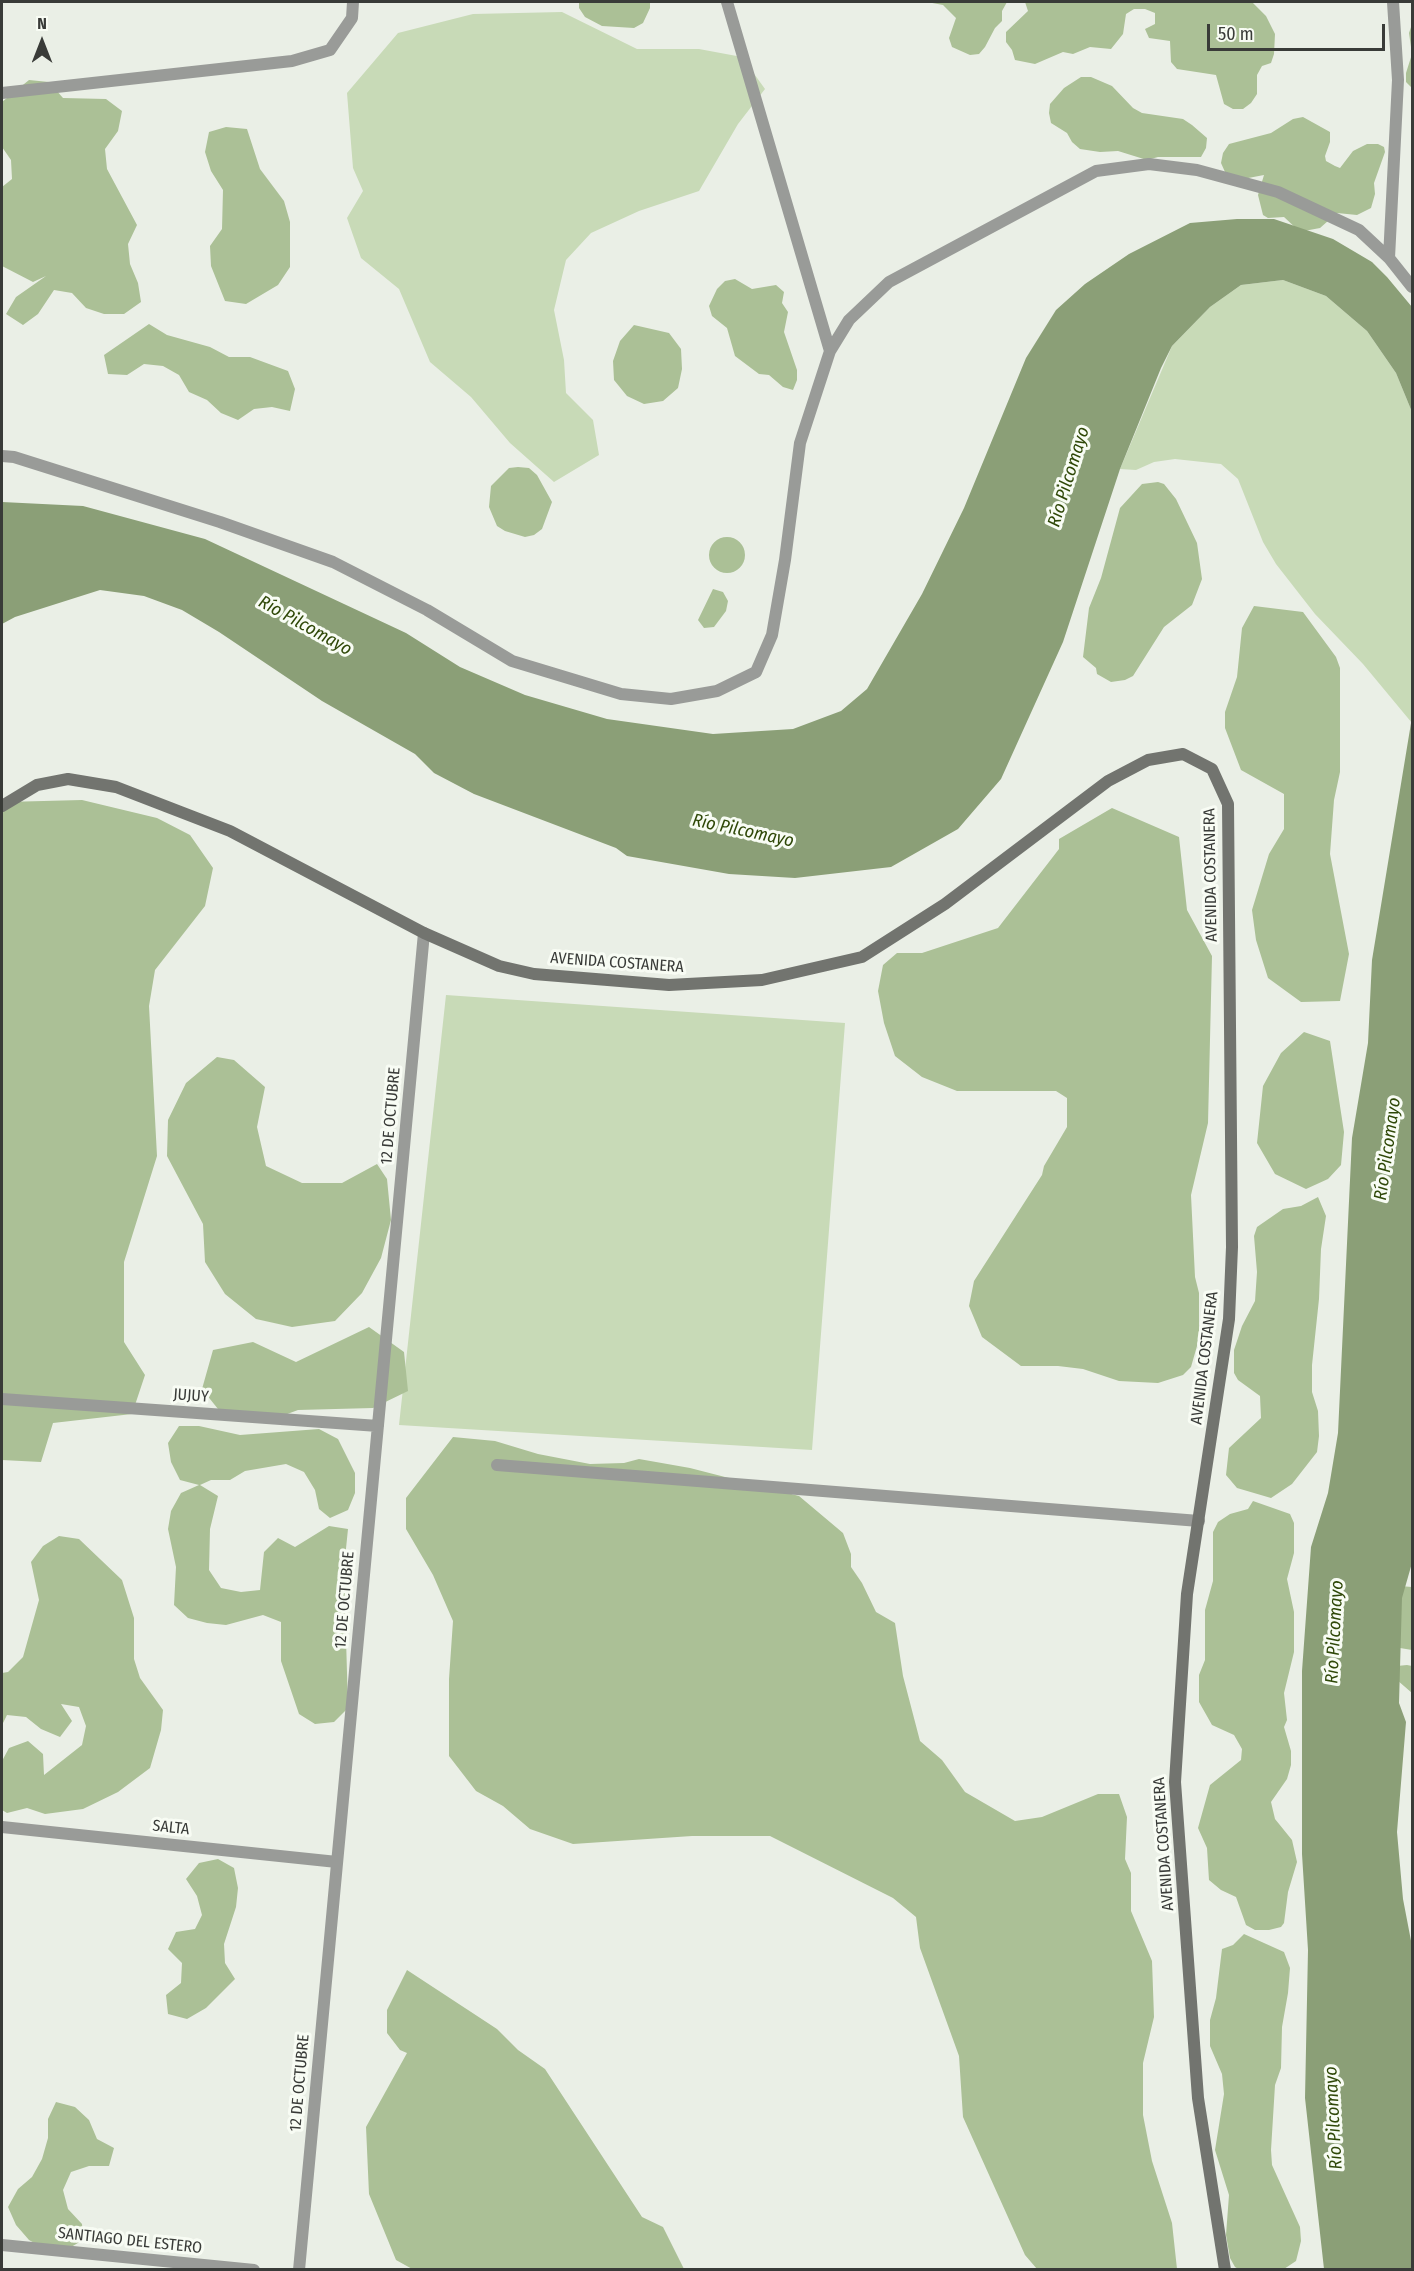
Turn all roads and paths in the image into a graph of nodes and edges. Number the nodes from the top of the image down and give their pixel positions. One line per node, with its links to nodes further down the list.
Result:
1 (353, 2): 4 (street)
2 (727, 2): 7 (street)
3 (1393, 2): 5 (street)
4 (2, 93)
5 (1389, 258): 6 (street); 7 (street)
6 (1413, 287)
7 (830, 351): 8 (street)
8 (2, 456)
9 (2, 806): 10 (street, AVENIDA COSTANERA)
10 (424, 933): 12 (street, 12 DE OCTUBRE); 14 (street, AVENIDA COSTANERA)
11 (2, 1399): 12 (street, JUJUY)
12 (378, 1426): 16 (street, 12 DE OCTUBRE)
13 (497, 1465): 14 (street)
14 (1199, 1521): 20 (street, AVENIDA COSTANERA)
15 (2, 1827): 16 (street, SALTA)
16 (337, 1862): 19 (street, 12 DE OCTUBRE)
17 (2, 2245): 18 (street, SANTIAGO DEL ESTERO)
18 (254, 2270)
19 (299, 2270)
20 (1225, 2270)

